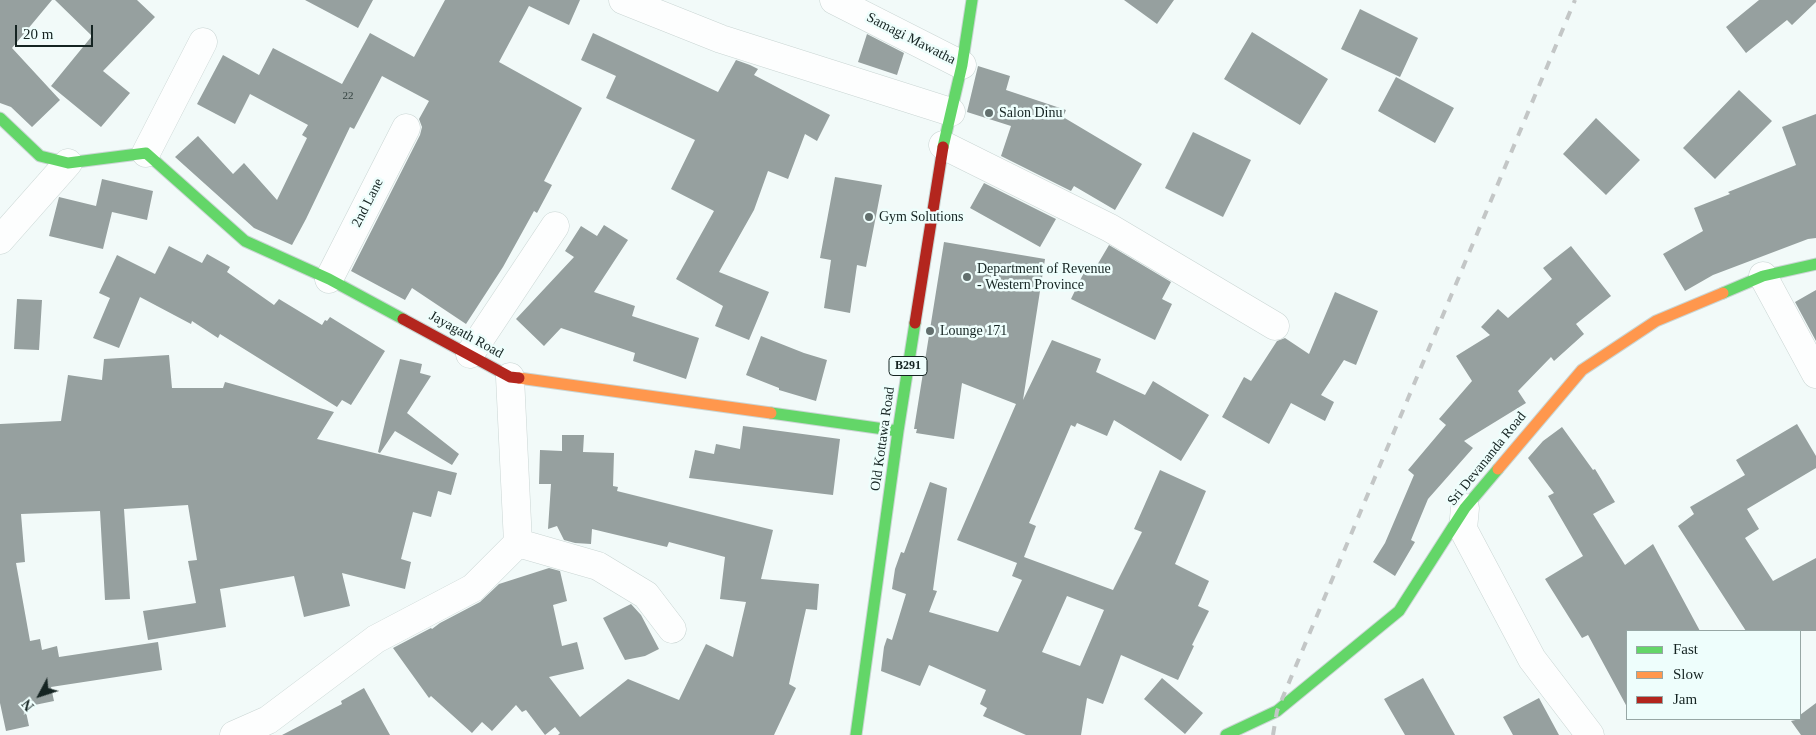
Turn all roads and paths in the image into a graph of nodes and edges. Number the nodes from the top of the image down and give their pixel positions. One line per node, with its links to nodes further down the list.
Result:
1 (624, 0): 6 (street)
2 (834, 0): 5 (street, Samagi Mawatha)
3 (972, 0): 5 (street, Old Kottawa Road / B291)
4 (203, 42): 10 (street)
5 (962, 65): 6 (street, Old Kottawa Road / B291)
6 (951, 112): 9 (street, Old Kottawa Road / B291)
7 (0, 118): 11 (street)
8 (406, 128): 16 (street, 2nd Lane)
9 (943, 145): 17 (street); 21 (street, Old Kottawa Road / B291)
10 (146, 153): 11 (street); 16 (street, Jayagath Road)
11 (68, 163): 13 (street)
12 (555, 226): 18 (street)
13 (0, 240)
14 (1816, 264): 15 (street, Sri Devananda Road)
15 (1763, 276): 19 (street); 22 (street, Sri Devananda Road)
16 (329, 279): 18 (street, Jayagath Road)
17 (1275, 326)
18 (470, 354): 20 (street, Jayagath Road)
19 (1816, 374)
20 (510, 377): 21 (street, Jayagath Road); 23 (street)
21 (898, 431): 26 (street, Old Kottawa Road / B291)
22 (1465, 508): 27 (street, Sri Devananda Road); 28 (street)
23 (518, 543): 24 (street); 25 (street)
24 (672, 629)
25 (234, 735)
26 (856, 735)
27 (1226, 735)
28 (1590, 735)

